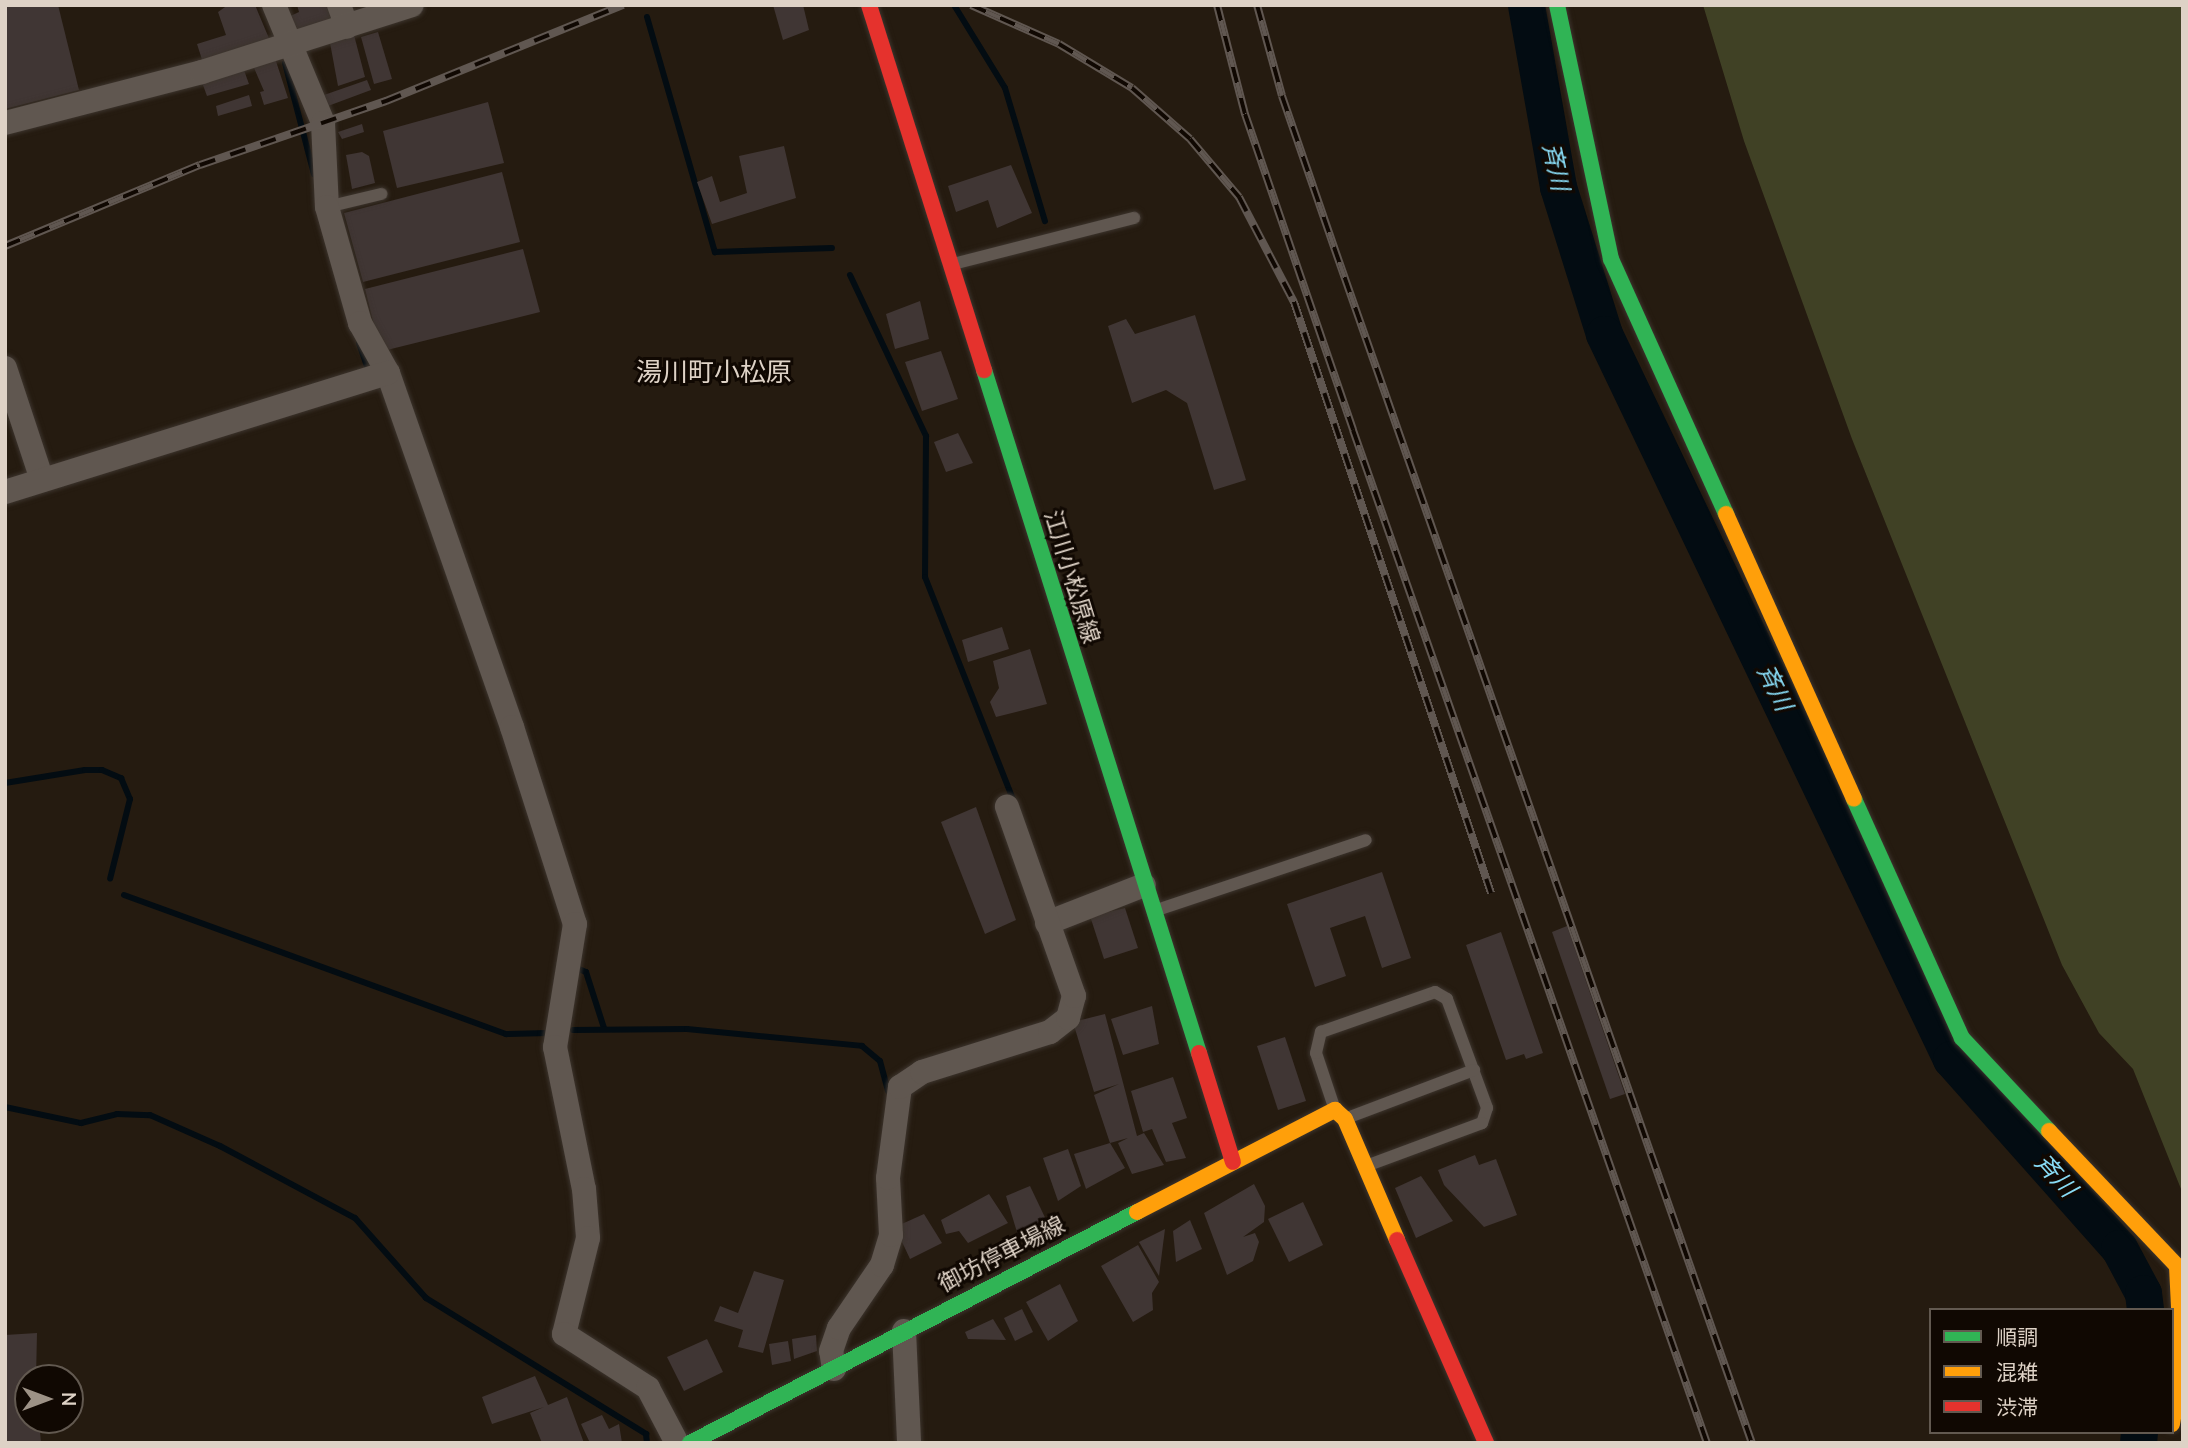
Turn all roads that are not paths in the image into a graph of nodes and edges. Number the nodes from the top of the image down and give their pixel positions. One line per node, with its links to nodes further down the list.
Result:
1 (274, 5): 6 (street)
2 (412, 5): 5 (street)
3 (869, 5): 11 (main road, 江川小松原線)
4 (1556, 5): 27 (main road)
5 (343, 16): 6 (street)
6 (287, 44): 7 (street); 9 (street)
7 (5, 123)
8 (382, 194): 9 (lane)
9 (327, 207): 13 (street)
10 (1134, 218): 11 (lane)
11 (950, 265): 18 (main road, 江川小松原線)
12 (5, 368): 14 (street)
13 (388, 373): 14 (street); 28 (street)
14 (42, 480): 15 (street)
15 (5, 492)
16 (1007, 807): 20 (street)
17 (1366, 839): 19 (lane)
18 (1144, 885): 19 (main road, 江川小松原線); 20 (street)
19 (1152, 912): 23 (main road, 江川小松原線)
20 (1046, 923): 26 (street)
21 (1474, 1070): 22 (lane); 22 (lane); 24 (lane)
22 (1340, 1114): 23 (main road, 御坊停車場線); 24 (main road)
23 (1233, 1162): 25 (main road, 御坊停車場線)
24 (1366, 1167): 31 (main road)
25 (904, 1331): 26 (main road, 御坊停車場線); 30 (street)
26 (834, 1369): 29 (main road, 御坊停車場線)
27 (2174, 1413)
28 (677, 1443)
29 (690, 1443)
30 (909, 1443)
31 (1486, 1443)

